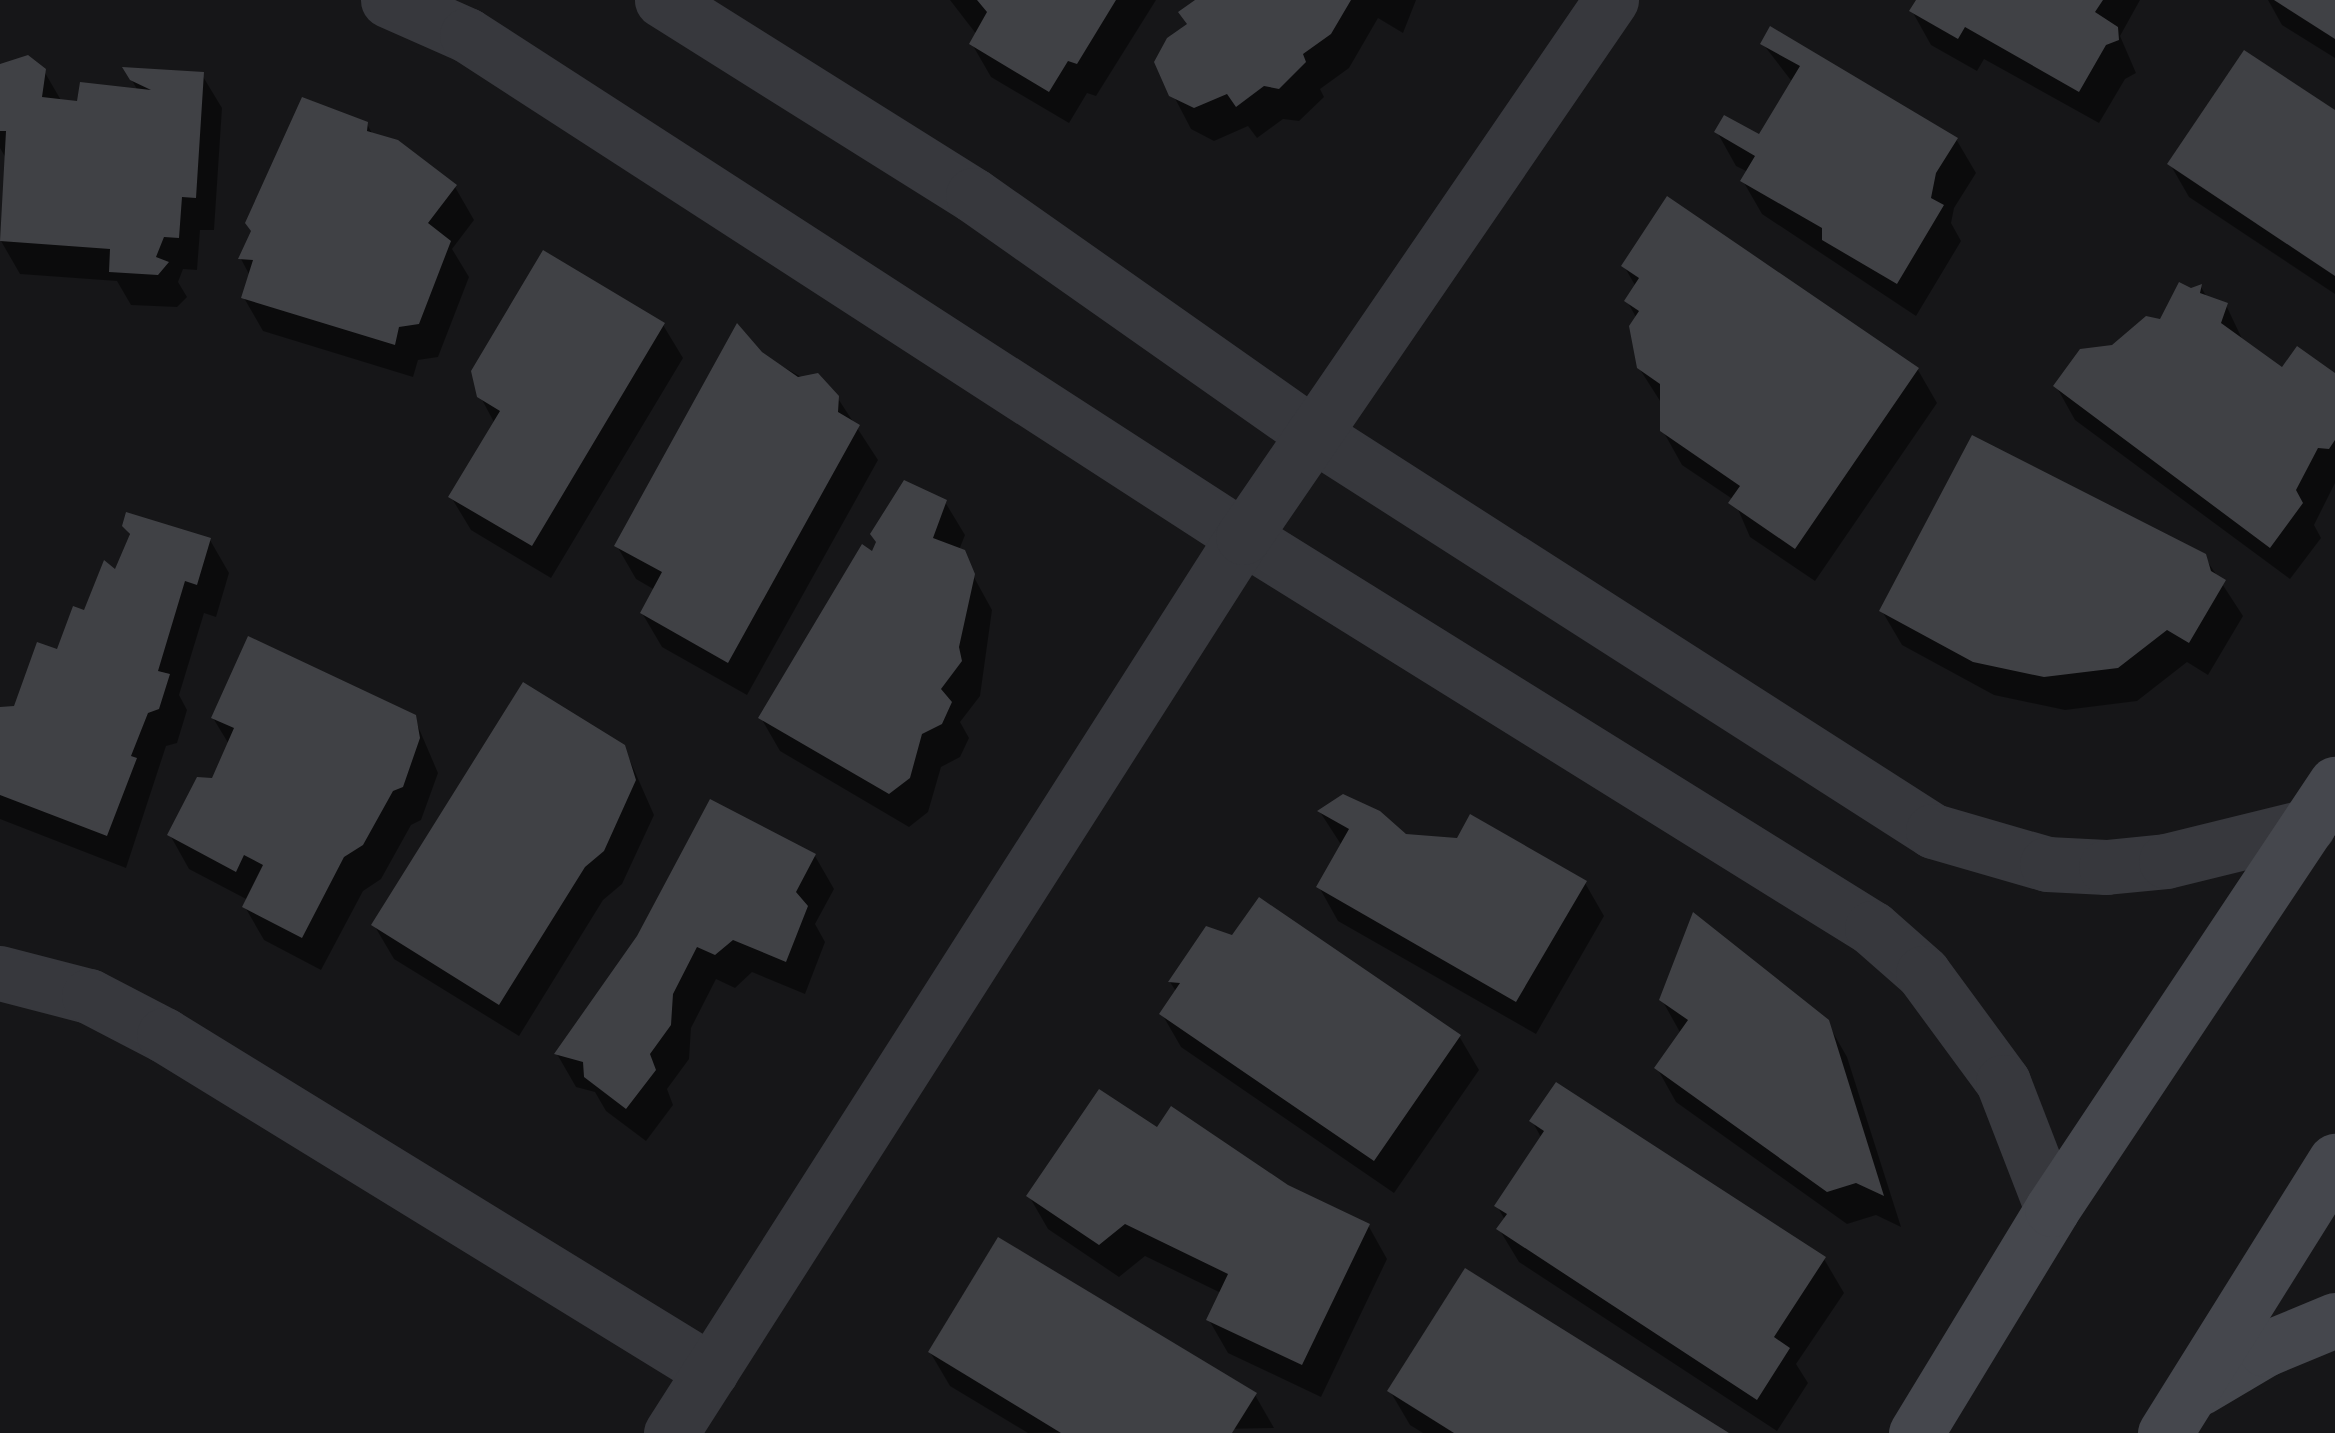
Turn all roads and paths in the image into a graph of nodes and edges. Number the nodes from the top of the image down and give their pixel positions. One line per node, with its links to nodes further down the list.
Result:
1 (388, 0): 5 (street)
2 (662, 0): 4 (street)
3 (1611, 0): 4 (street)
4 (1314, 434): 5 (street); 6 (street)
5 (1243, 537): 9 (street); 11 (street)
6 (2321, 805): 9 (street)
7 (0, 974): 11 (street)
8 (2335, 1161): 12 (street)
9 (2052, 1209): 14 (street)
10 (2335, 1320): 12 (street)
11 (711, 1371): 13 (street)
12 (2178, 1412)
13 (672, 1433)
14 (1916, 1433)

